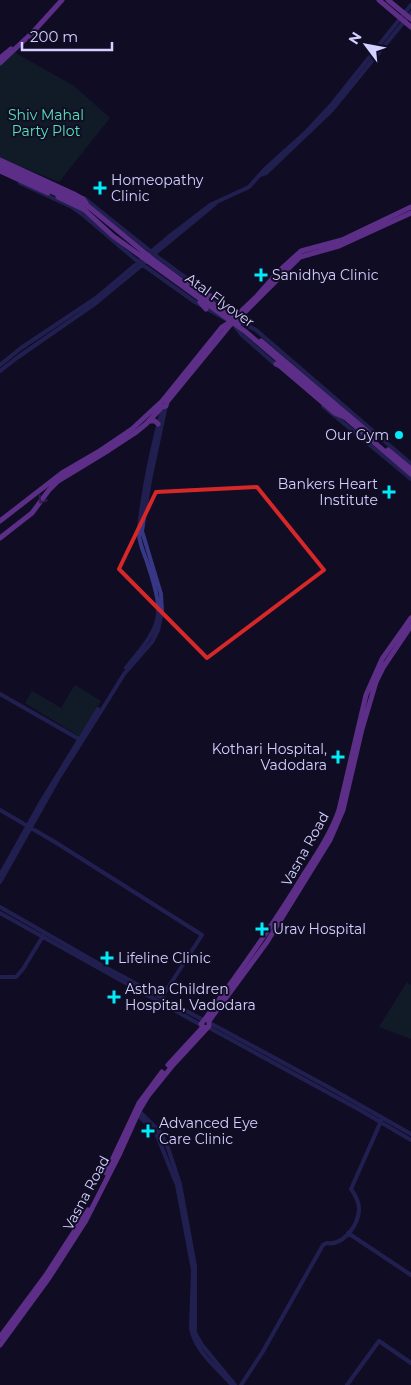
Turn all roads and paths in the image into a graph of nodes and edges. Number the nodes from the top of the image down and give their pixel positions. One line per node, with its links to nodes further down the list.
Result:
1 (60, 0): 7 (main road); 8 (main road)
2 (379, 0): 5 (main road)
3 (388, 0): 5 (main road)
4 (411, 5): 5 (street)
5 (406, 17): 6 (main road); 15 (street)
6 (411, 27)
7 (0, 58)
8 (0, 63)
9 (0, 162): 12 (main road, Atal Flyover, bridge); 15 (street)
10 (0, 172): 12 (main road, bridge); 16 (street)
11 (411, 207): 19 (main road)
12 (86, 208): 14 (main road, Atal Flyover, bridge)
13 (411, 212): 19 (main road)
14 (125, 241): 17 (main road, bridge); 18 (main road, bridge); 24 (main road, Atal Flyover, bridge); 28 (main road, Atal Flyover, bridge)
15 (153, 253): 16 (street); 17 (street)
16 (141, 263): 18 (street); 20 (street); 22 (street)
17 (213, 297): 19 (street)
18 (206, 309): 19 (street)
19 (233, 321): 21 (street); 23 (main road); 27 (street)
20 (0, 365)
21 (278, 365): 24 (main road, bridge); 30 (street)
22 (0, 371)
23 (163, 404): 25 (main road); 26 (street); 31 (street); 32 (main road)
24 (344, 417): 29 (main road, Atal Flyover, bridge)
25 (149, 420): 26 (main road); 33 (main road, one-way to 33)
26 (158, 424): 31 (street)
27 (411, 464)
28 (411, 469)
29 (411, 474)
30 (411, 479)
31 (147, 483): 37 (street); 39 (street)
32 (0, 521)
33 (0, 538)
34 (411, 618): 47 (main road, Vasna Road)
35 (411, 626): 47 (main road, Vasna Road)
36 (0, 694): 37 (street)
37 (79, 739): 39 (street)
38 (0, 810): 39 (street)
39 (29, 828): 40 (street); 41 (street); 46 (street)
40 (0, 875)
41 (0, 882)
42 (0, 907): 44 (street)
43 (0, 912): 44 (street)
44 (44, 935): 45 (street); 46 (street); 47 (street)
45 (0, 977)
46 (162, 997): 47 (street)
47 (206, 1024): 48 (main road, Vasna Road); 49 (street)
48 (137, 1111): 54 (main road, Vasna Road); 55 (main road, Vasna Road); 57 (street)
49 (381, 1120): 50 (street); 51 (street); 52 (street)
50 (411, 1134)
51 (411, 1140)
52 (348, 1233): 53 (street); 58 (street)
53 (411, 1275)
54 (0, 1337)
55 (0, 1345)
56 (411, 1362): 59 (street)
57 (234, 1385)
58 (241, 1385)
59 (347, 1385)

